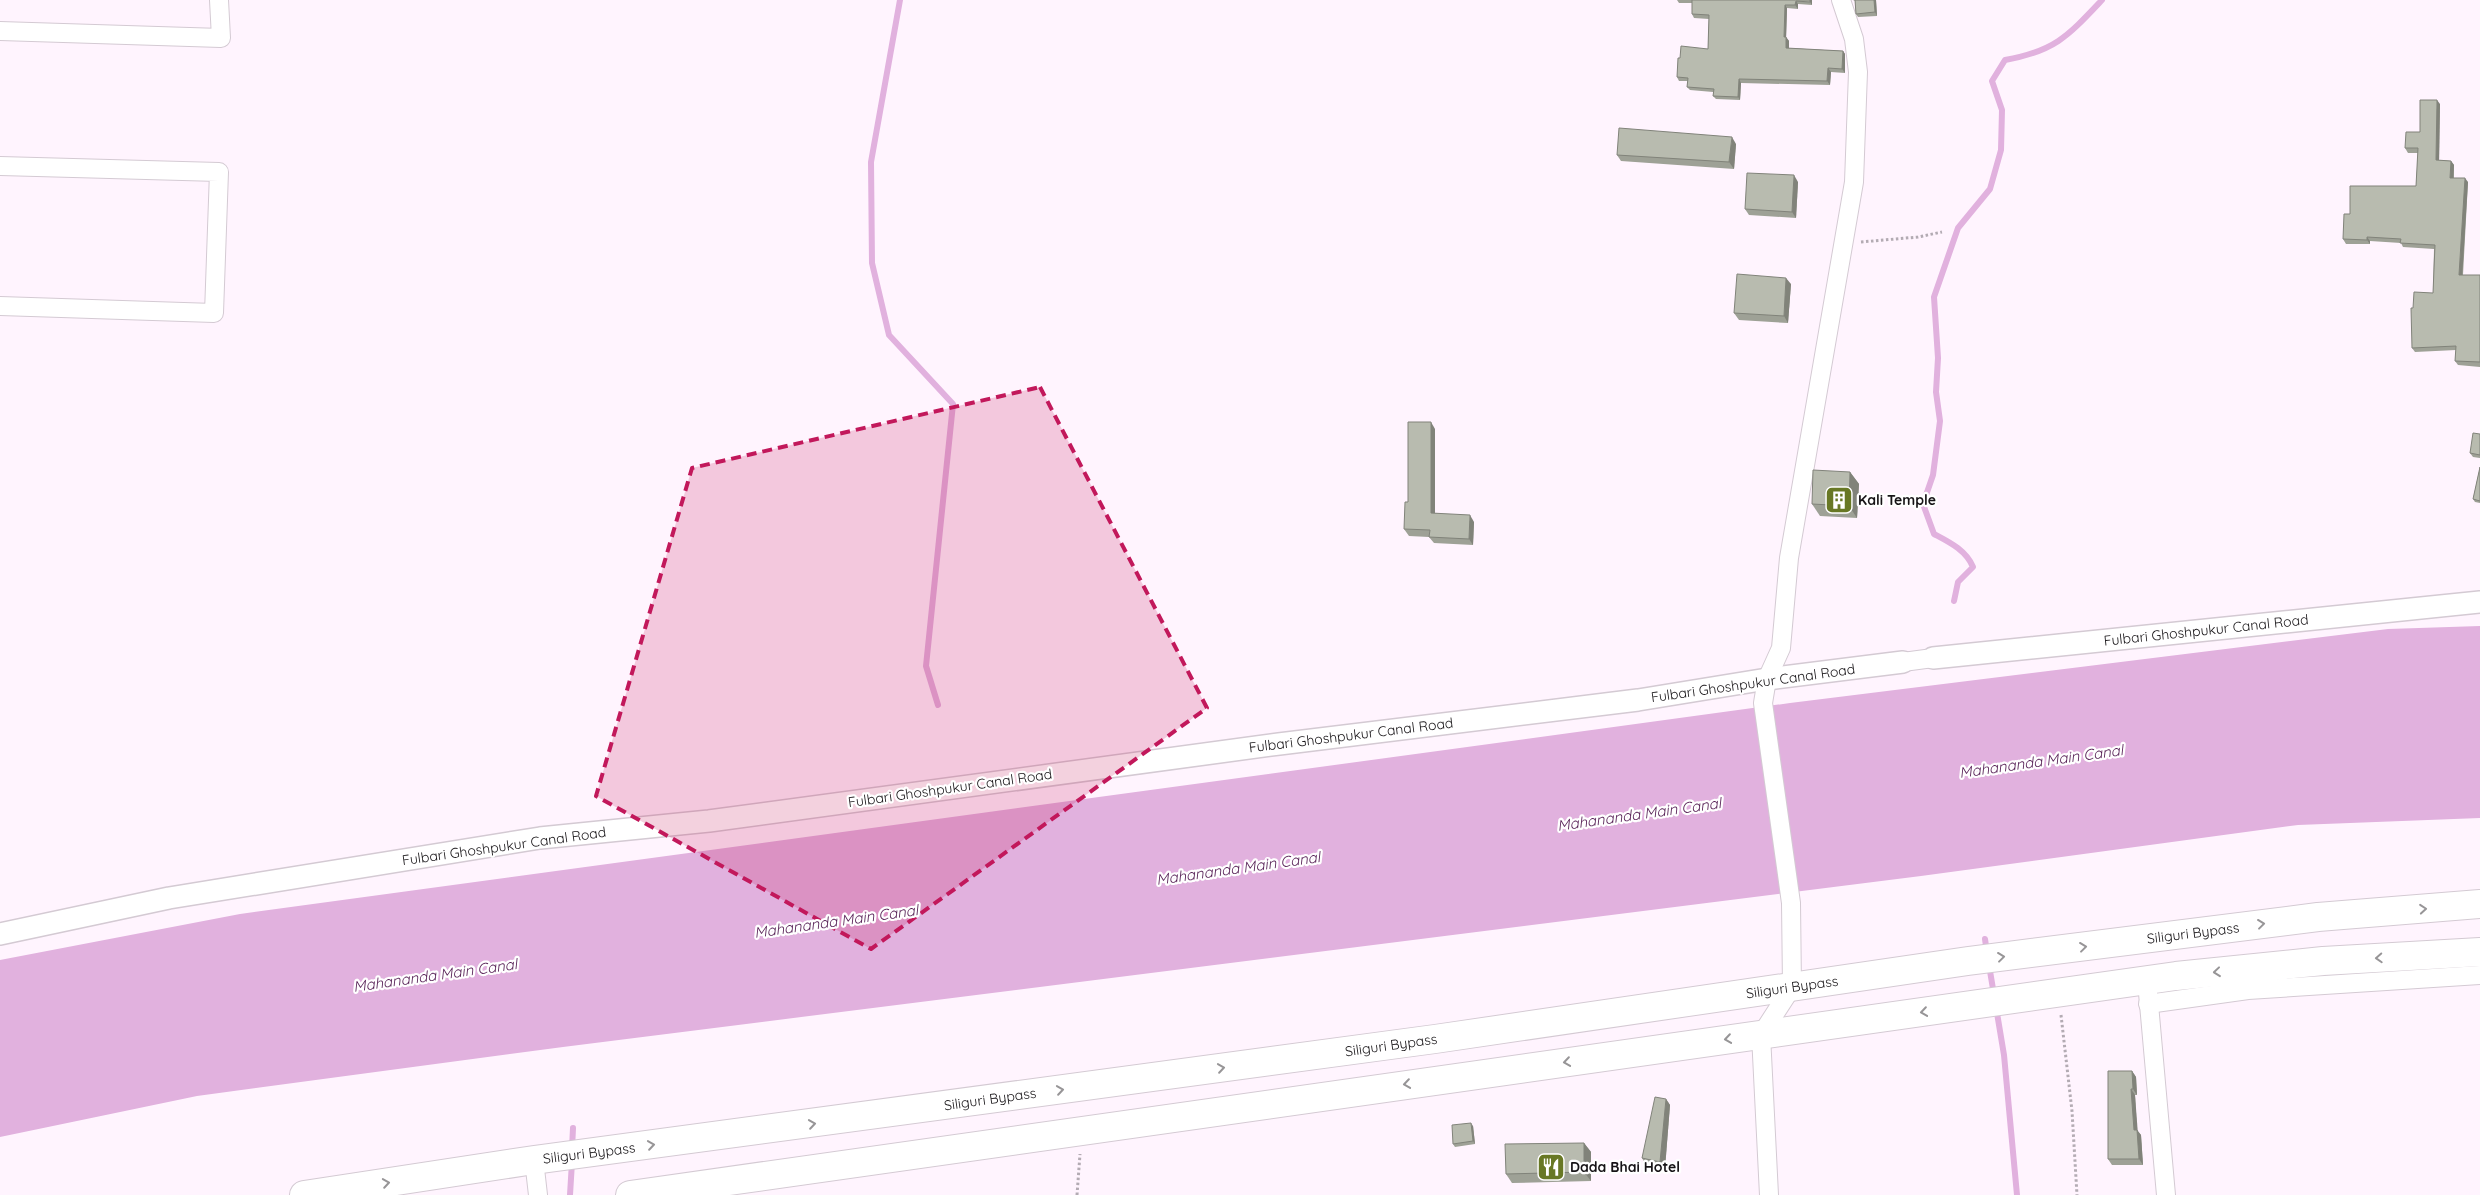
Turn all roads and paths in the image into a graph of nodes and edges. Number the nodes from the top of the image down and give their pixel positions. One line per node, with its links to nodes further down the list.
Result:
1 (219, 0): 3 (street)
2 (1841, 0): 6 (street)
3 (0, 31)
4 (0, 166): 7 (street)
5 (1942, 232): 6 (path)
6 (1843, 242): 11 (street)
7 (0, 306)
8 (2480, 602): 9 (street, Fulbari Ghoshpukur Canal Road)
9 (1933, 658): 10 (street)
10 (1903, 662): 11 (street, Fulbari Ghoshpukur Canal Road)
11 (1767, 679): 13 (street, Fulbari Ghoshpukur Canal Road); 16 (street)
12 (2480, 904): 16 (highway, Siliguri Bypass, one-way to 12)
13 (0, 934)
14 (2480, 952): 17 (highway, one-way to 17)
15 (2480, 975): 17 (street)
16 (1792, 987): 19 (street); 20 (highway, Siliguri Bypass, one-way to 16)
17 (2148, 992): 18 (highway); 26 (street)
18 (2048, 994): 19 (highway, one-way to 19); 25 (path)
19 (1761, 1035): 23 (highway, one-way to 23); 24 (street)
20 (534, 1160): 21 (highway, Siliguri Bypass, one-way to 20); 22 (street)
21 (304, 1195)
22 (538, 1195)
23 (630, 1195)
24 (1769, 1195)
25 (2077, 1195)
26 (2166, 1195)

